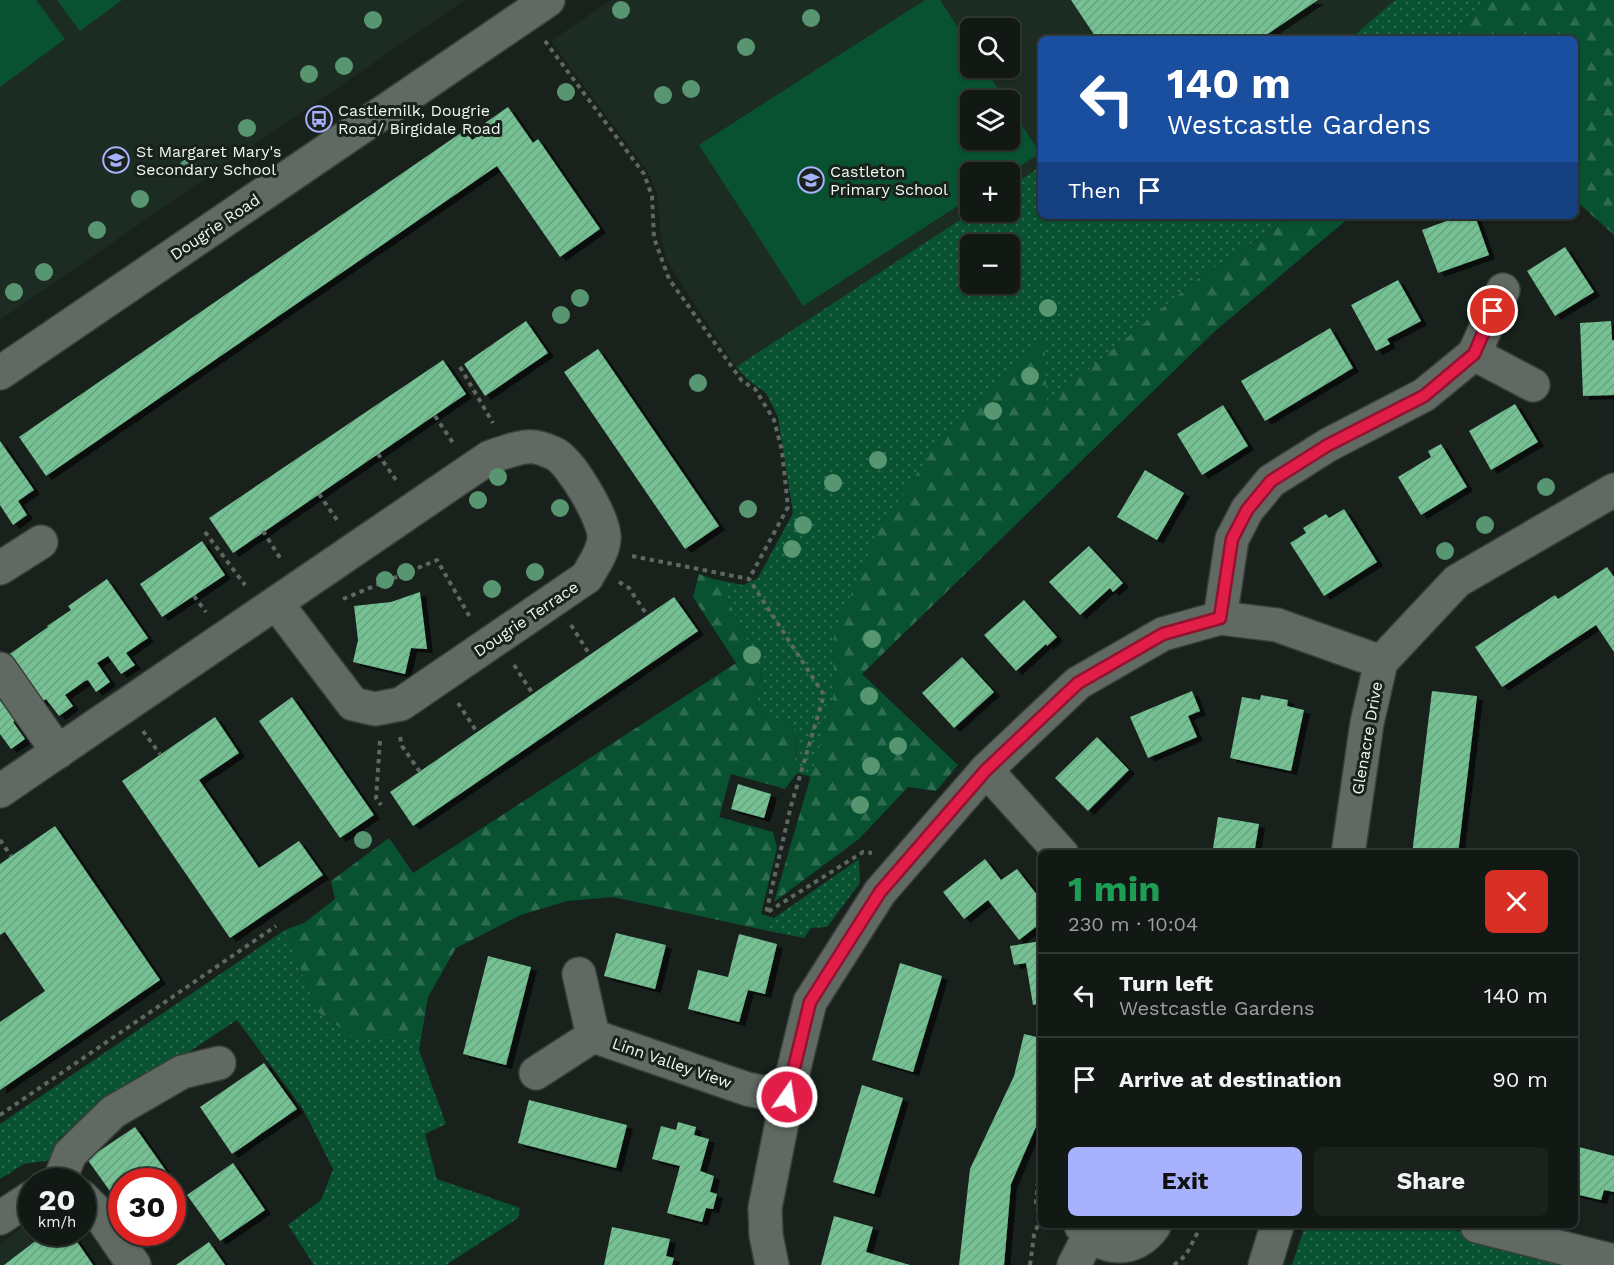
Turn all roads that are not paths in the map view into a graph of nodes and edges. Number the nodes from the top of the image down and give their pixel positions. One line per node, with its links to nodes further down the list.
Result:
1 (537, 8): 4 (street, Dougrie Road)
2 (1503, 290): 3 (street)
3 (1474, 354): 5 (street); 10 (street)
4 (0, 373)
5 (1533, 385)
6 (1614, 490): 11 (street, Glenacre Drive)
7 (40, 542): 8 (street)
8 (0, 568)
9 (271, 608): 9 (street, Dougrie Terrace); 13 (street)
10 (1220, 618): 11 (street); 14 (street)
11 (1381, 662): 17 (street, Glenacre Drive)
12 (0, 669): 13 (street)
13 (58, 752): 15 (street)
14 (986, 770): 16 (street); 22 (street)
15 (0, 791)
16 (1058, 850)
17 (1349, 850)
18 (579, 974): 19 (street, Linn Valley View)
19 (592, 1036): 21 (street, Linn Valley View); 22 (street, Linn Valley View)
20 (219, 1063): 23 (street)
21 (536, 1073)
22 (787, 1097): 33 (street)
23 (64, 1168)
24 (18, 1206): 26 (street)
25 (96, 1211): 32 (street)
26 (0, 1218)
27 (1152, 1228): 30 (street)
28 (1276, 1228): 35 (street)
29 (1485, 1228): 31 (street)
30 (1085, 1231): 34 (street)
31 (1614, 1261)
32 (134, 1265)
33 (772, 1265)
34 (1074, 1265)
35 (1264, 1265)

